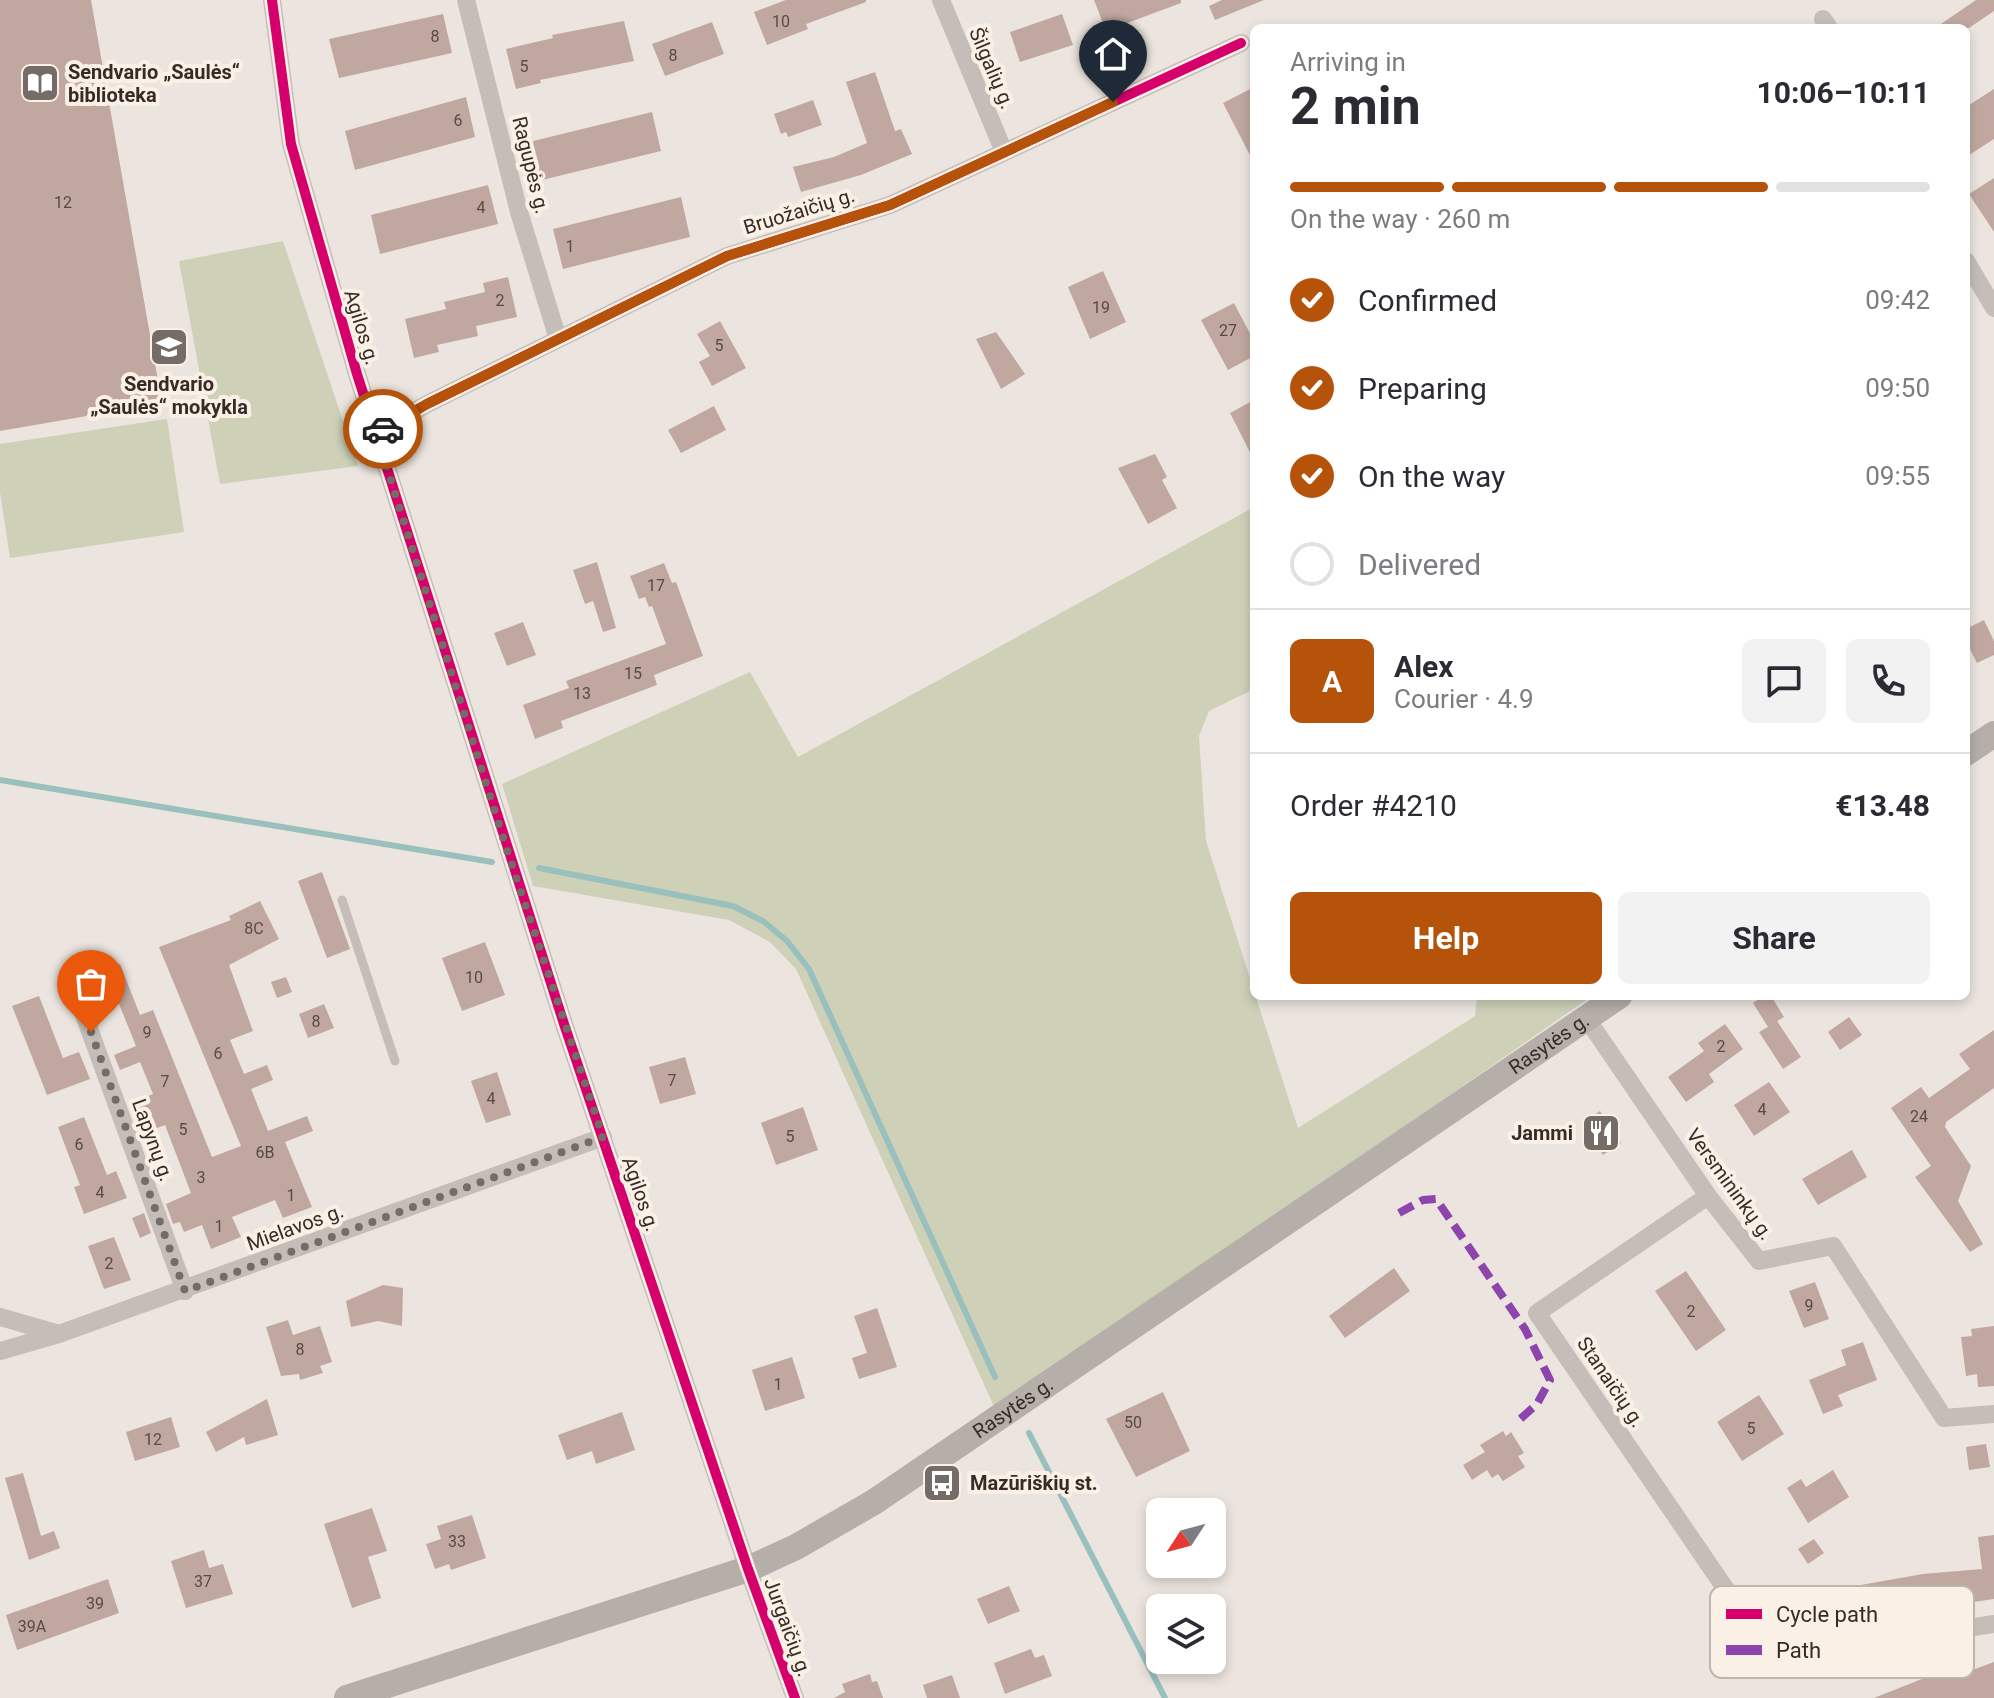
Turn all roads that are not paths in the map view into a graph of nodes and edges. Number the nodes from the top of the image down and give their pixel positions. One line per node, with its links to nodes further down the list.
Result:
1 (272, 0): 9 (street, Agilos g.)
2 (466, 0): 8 (street, Ragupės g.)
3 (941, 0): 5 (street, Šilgalių g.)
4 (1241, 43): 5 (street, Bruožaičių g.)
5 (1004, 152): 8 (street, Bruožaičių g.)
6 (1970, 268): 7 (street)
7 (1994, 308)
8 (558, 339): 9 (street, Bruožaičių g.)
9 (376, 433): 17 (street, Agilos g.)
10 (1994, 734): 11 (main road)
11 (1970, 750)
12 (342, 900): 16 (lane)
13 (1613, 1000): 15 (main road, Rasytės g.)
14 (80, 1004): 19 (street, Lapynų g.)
15 (1587, 1019): 18 (street, Versmininkų g.); 24 (main road, Rasytės g.)
16 (395, 1061)
17 (603, 1137): 19 (street, Mielavos g.); 24 (street, Agilos g.)
18 (1708, 1196): 23 (street, Versmininkų g.); 25 (street, Stanaičių g.)
19 (185, 1291): 21 (street, Mielavos g.)
20 (0, 1317): 21 (street)
21 (59, 1334): 22 (street, Mielavos g.)
22 (0, 1351)
23 (1994, 1414)
24 (748, 1569): 28 (main road, Rasytės g.); 29 (street, Jurgaičių g.)
25 (1724, 1586)
26 (1994, 1624): 27 (street)
27 (1974, 1627)
28 (347, 1698)
29 (795, 1698)

